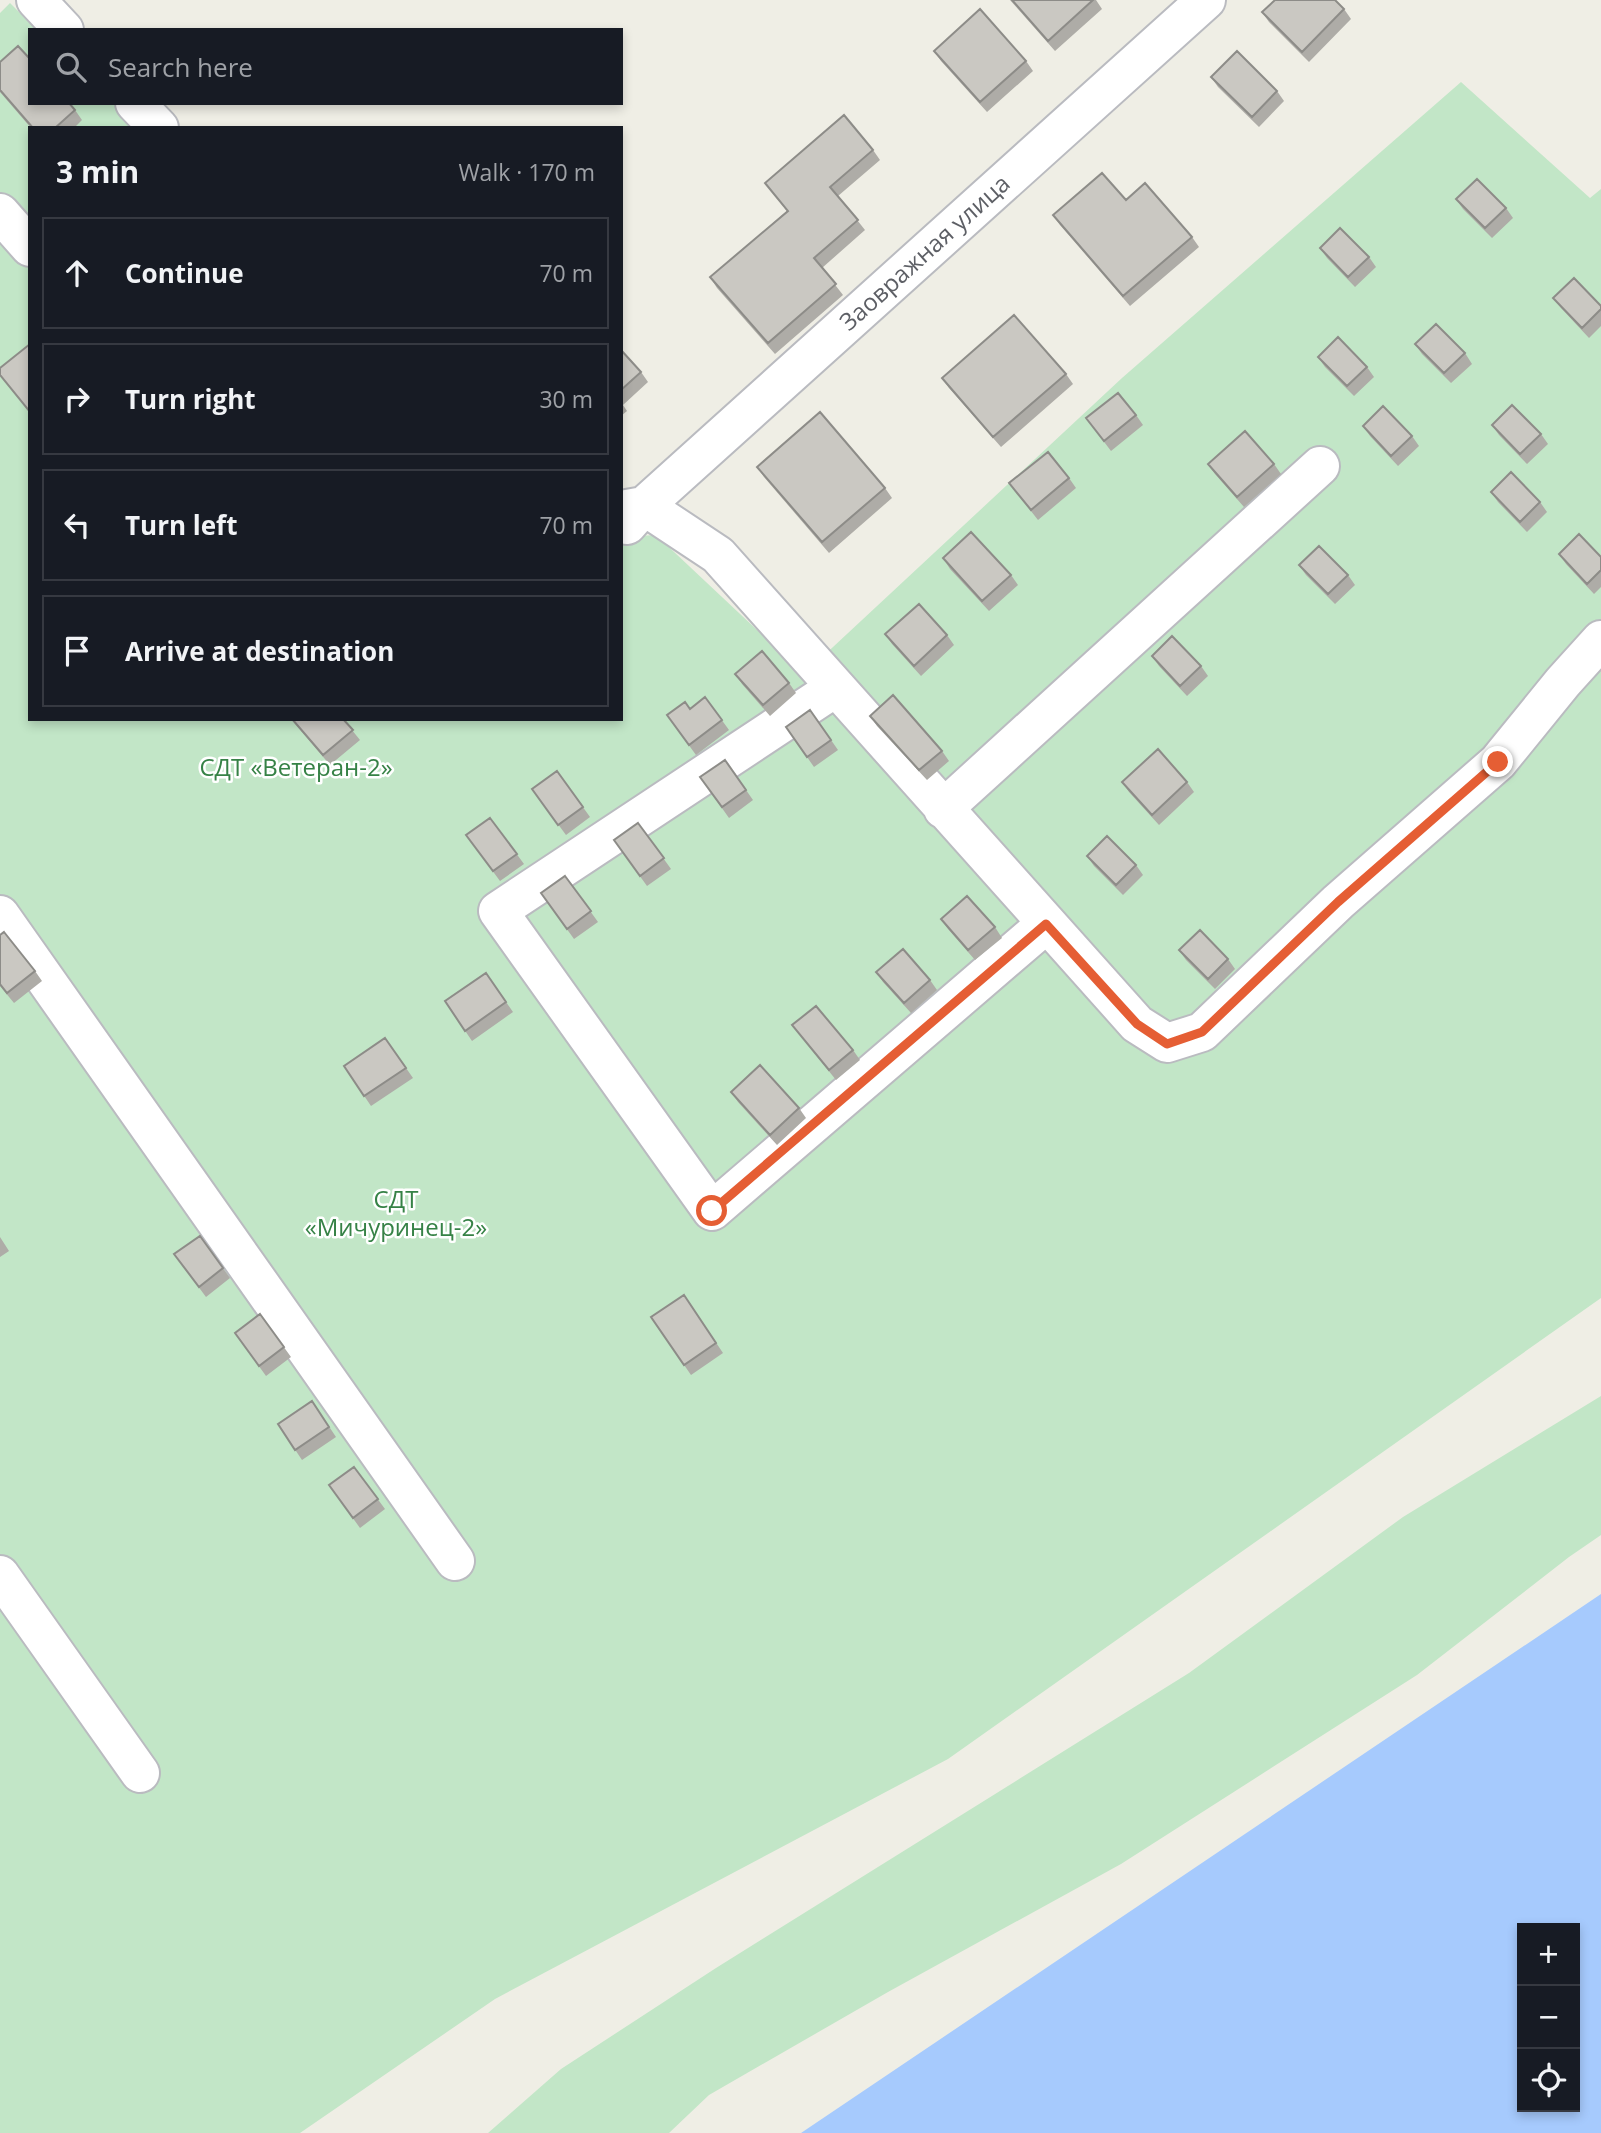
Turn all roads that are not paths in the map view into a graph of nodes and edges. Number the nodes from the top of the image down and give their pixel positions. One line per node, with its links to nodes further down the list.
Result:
1 (36, 0): 3 (street)
2 (1206, 0): 9 (street, Заовражная улица)
3 (62, 28)
4 (137, 105): 5 (street)
5 (157, 126)
6 (0, 213): 7 (street)
7 (28, 245)
8 (1320, 466): 12 (street)
9 (629, 516): 11 (street)
10 (1601, 640): 14 (street)
11 (835, 688): 12 (street); 14 (street)
12 (943, 808): 14 (street)
13 (0, 915): 15 (street)
14 (1046, 924)
15 (455, 1561)
16 (0, 1575): 17 (street)
17 (140, 1773)

